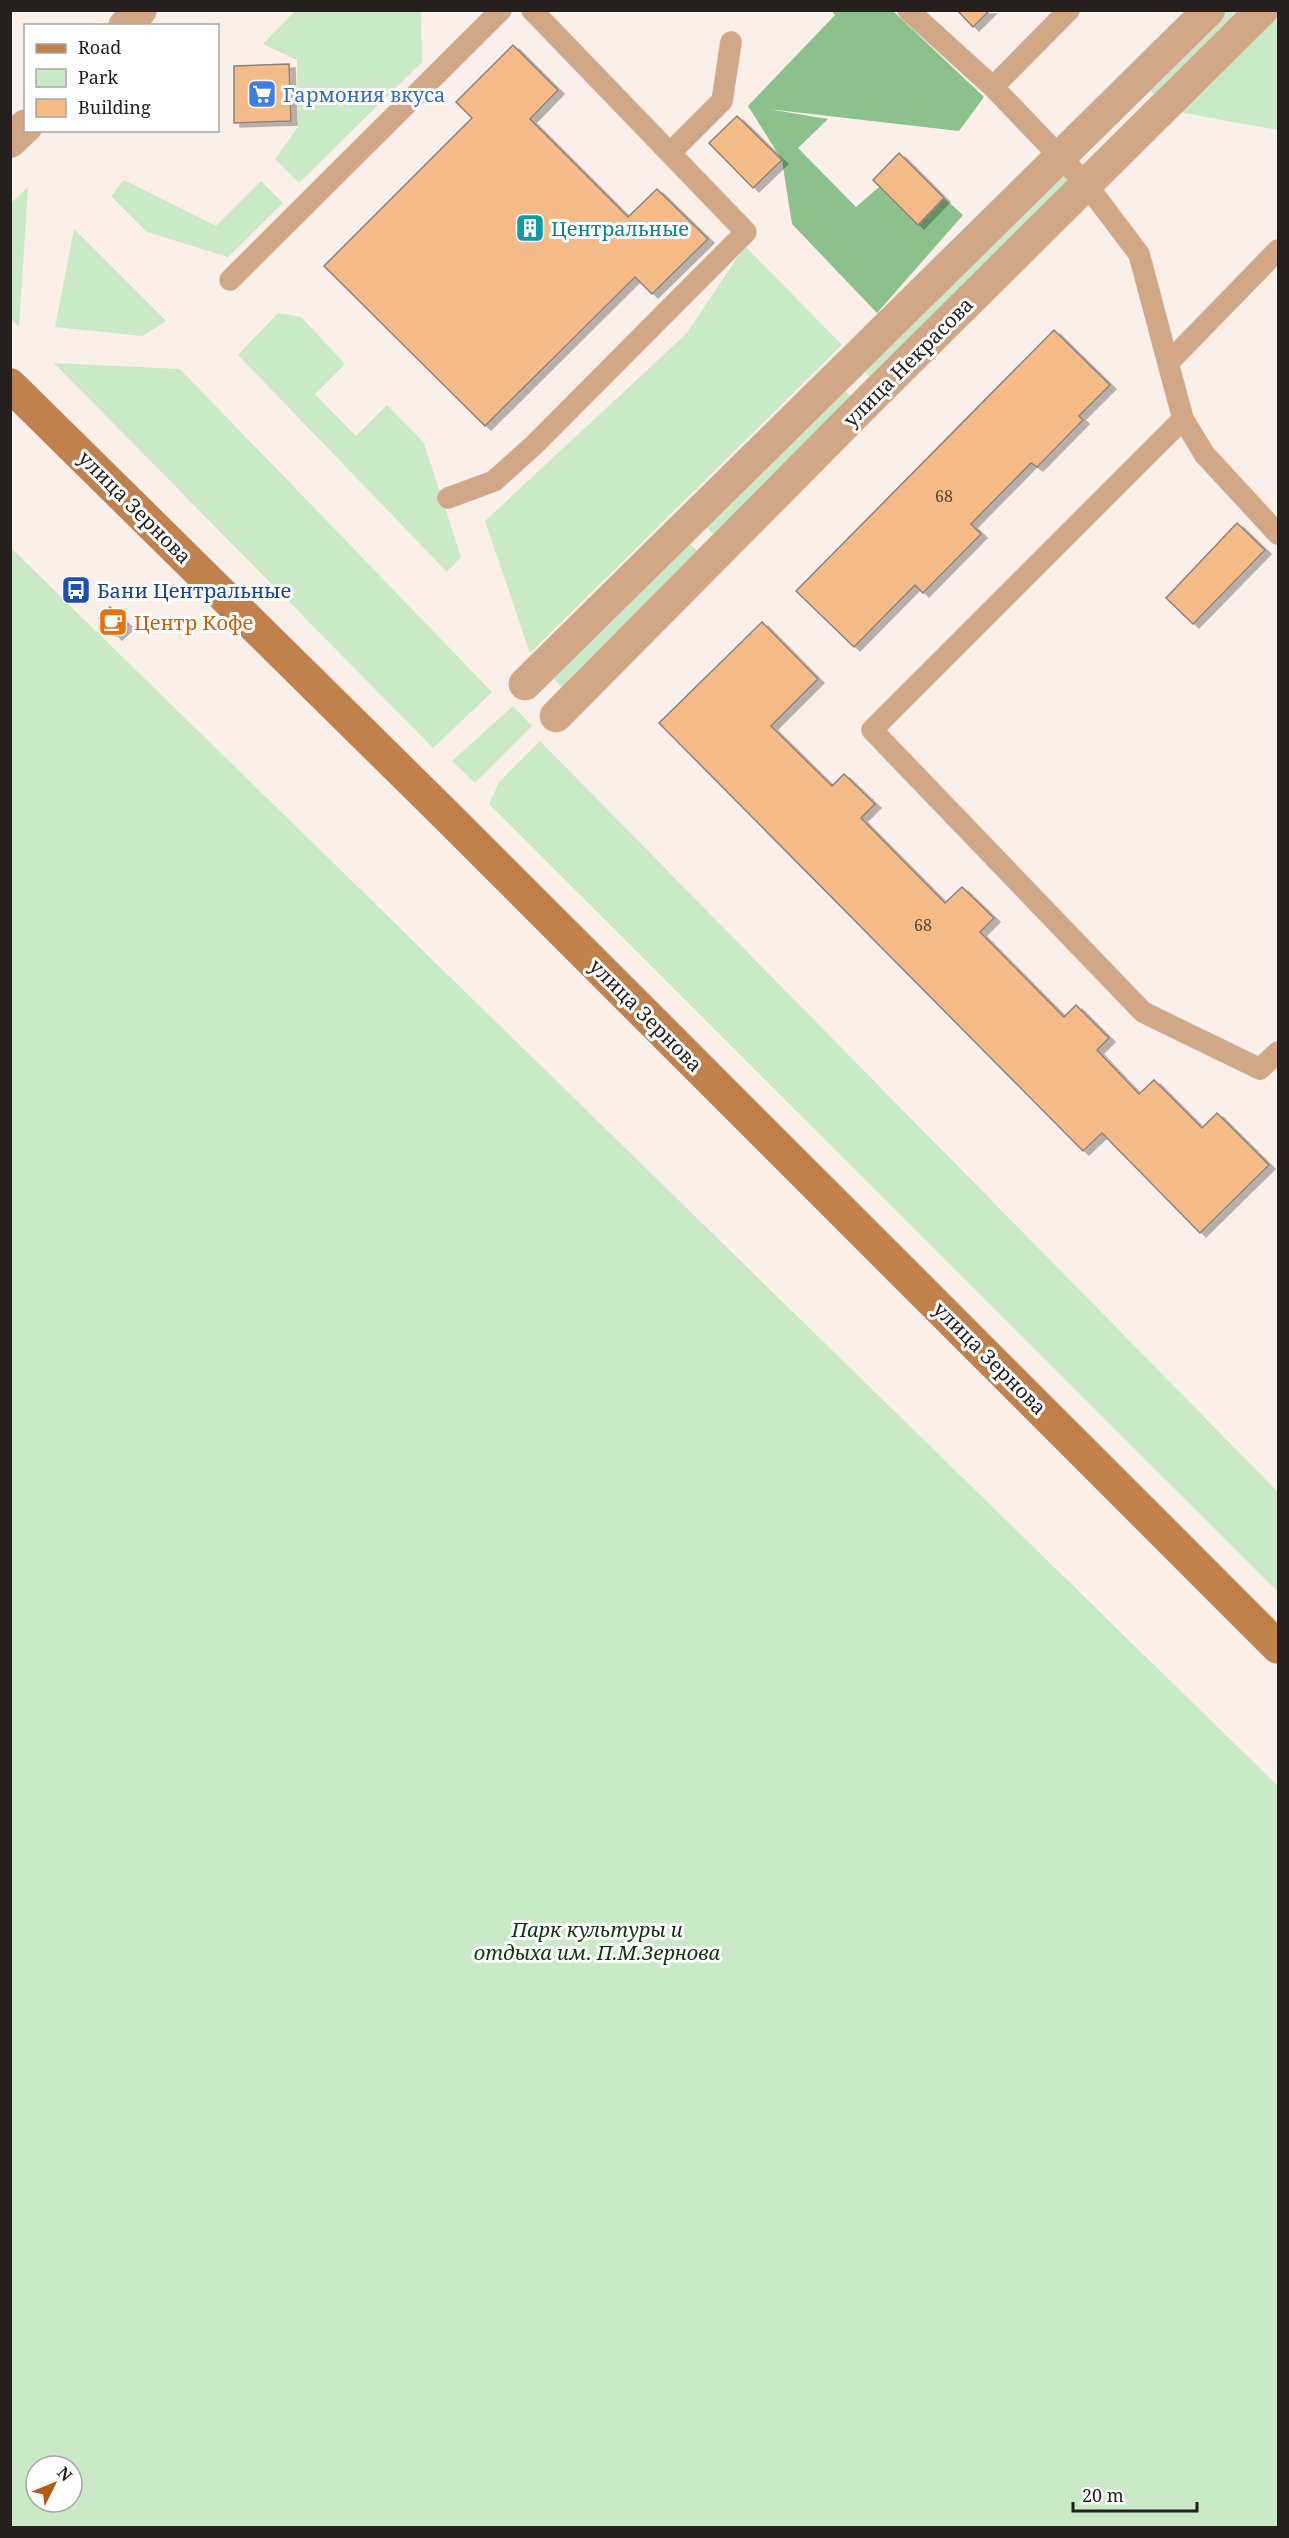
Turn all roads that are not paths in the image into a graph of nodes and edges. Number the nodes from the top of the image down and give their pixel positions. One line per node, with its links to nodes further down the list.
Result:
1 (140, 10): 8 (street)
2 (501, 10): 17 (lane)
3 (532, 10): 13 (lane)
4 (908, 10): 10 (lane)
5 (1069, 10): 10 (lane)
6 (1209, 10): 14 (street, улица Некрасова)
7 (1262, 10): 15 (street, улица Некрасова)
8 (127, 24)
9 (731, 42): 13 (lane)
10 (993, 87): 14 (lane)
11 (24, 128): 12 (street)
12 (10, 141)
13 (670, 153): 21 (lane)
14 (1061, 158): 15 (lane); 23 (street, улица Некрасова)
15 (1086, 184): 18 (lane); 24 (street, улица Некрасова)
16 (1278, 250): 18 (lane)
17 (230, 280)
18 (1168, 363): 20 (lane)
19 (10, 385): 26 (main road, улица Зернова)
20 (1183, 419): 22 (lane); 25 (lane)
21 (448, 498)
22 (1278, 534)
23 (525, 684)
24 (556, 716)
25 (1278, 1052)
26 (1278, 1647)

